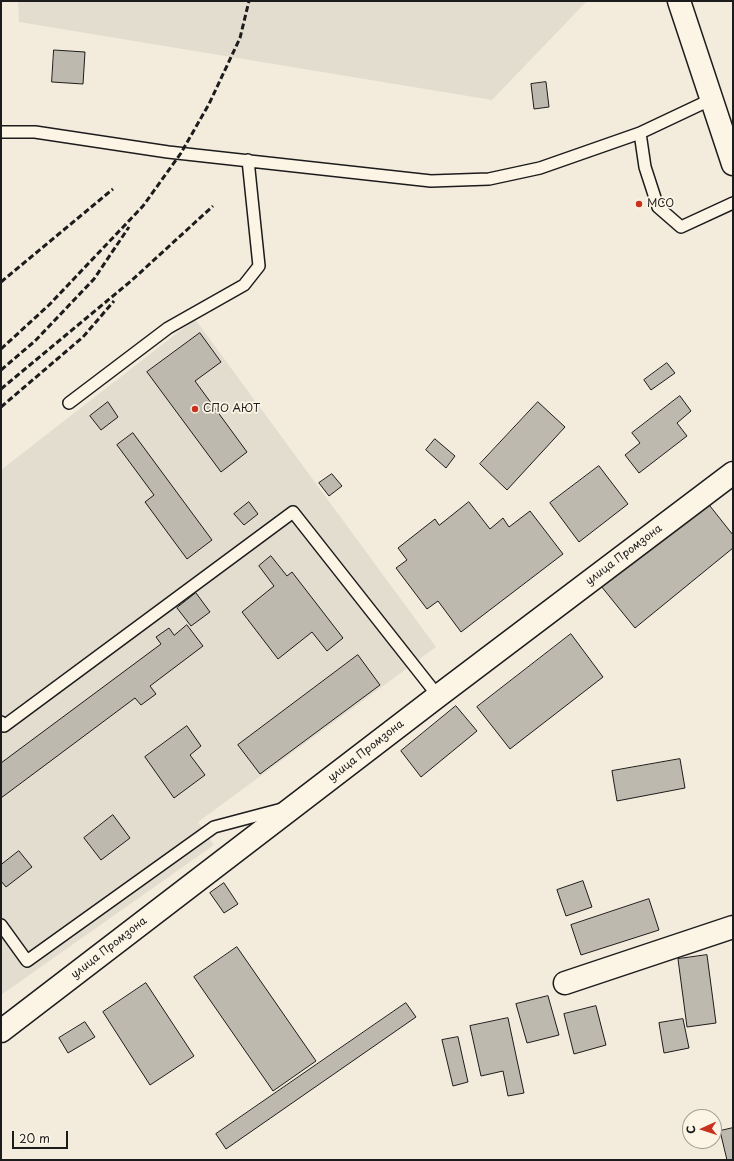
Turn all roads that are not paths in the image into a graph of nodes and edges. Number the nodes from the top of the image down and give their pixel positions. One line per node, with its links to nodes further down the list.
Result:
1 (679, 1): 2 (main road)
2 (712, 99): 4 (lane); 6 (main road)
3 (1, 132): 5 (lane)
4 (640, 133): 5 (lane); 7 (lane)
5 (248, 160): 8 (lane)
6 (733, 164)
7 (733, 203)
8 (69, 403)
9 (733, 473): 10 (main road, улица Промзона)
10 (438, 696): 11 (lane); 12 (main road, улица Промзона)
11 (1, 722)
12 (294, 806): 13 (lane); 16 (main road, улица Промзона)
13 (1, 925)
14 (733, 927): 15 (main road)
15 (564, 983)
16 (1, 1031)

